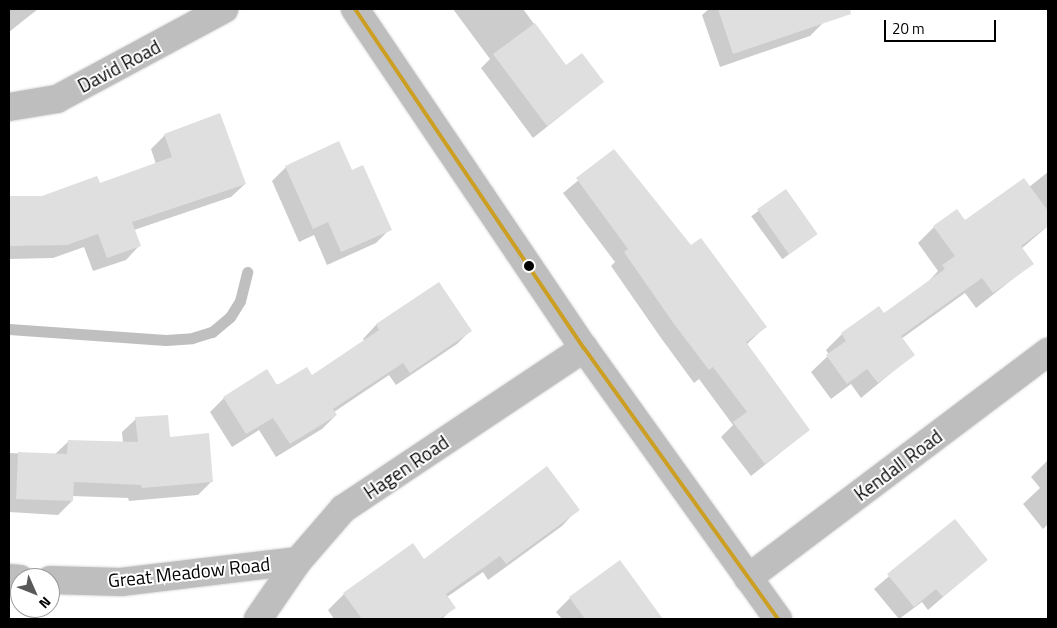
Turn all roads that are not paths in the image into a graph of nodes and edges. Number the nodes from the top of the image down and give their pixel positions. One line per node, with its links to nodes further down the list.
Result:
1 (224, 9): 3 (street, David Road)
2 (355, 9): 4 (street)
3 (9, 107)
4 (584, 348): 6 (street, Hagen Road); 7 (street)
5 (1048, 352): 7 (street, Kendall Road)
6 (298, 561): 8 (street, Great Meadow Road); 9 (street, Hagen Road)
7 (748, 578): 10 (street)
8 (60, 580)
9 (258, 619)
10 (778, 619)

